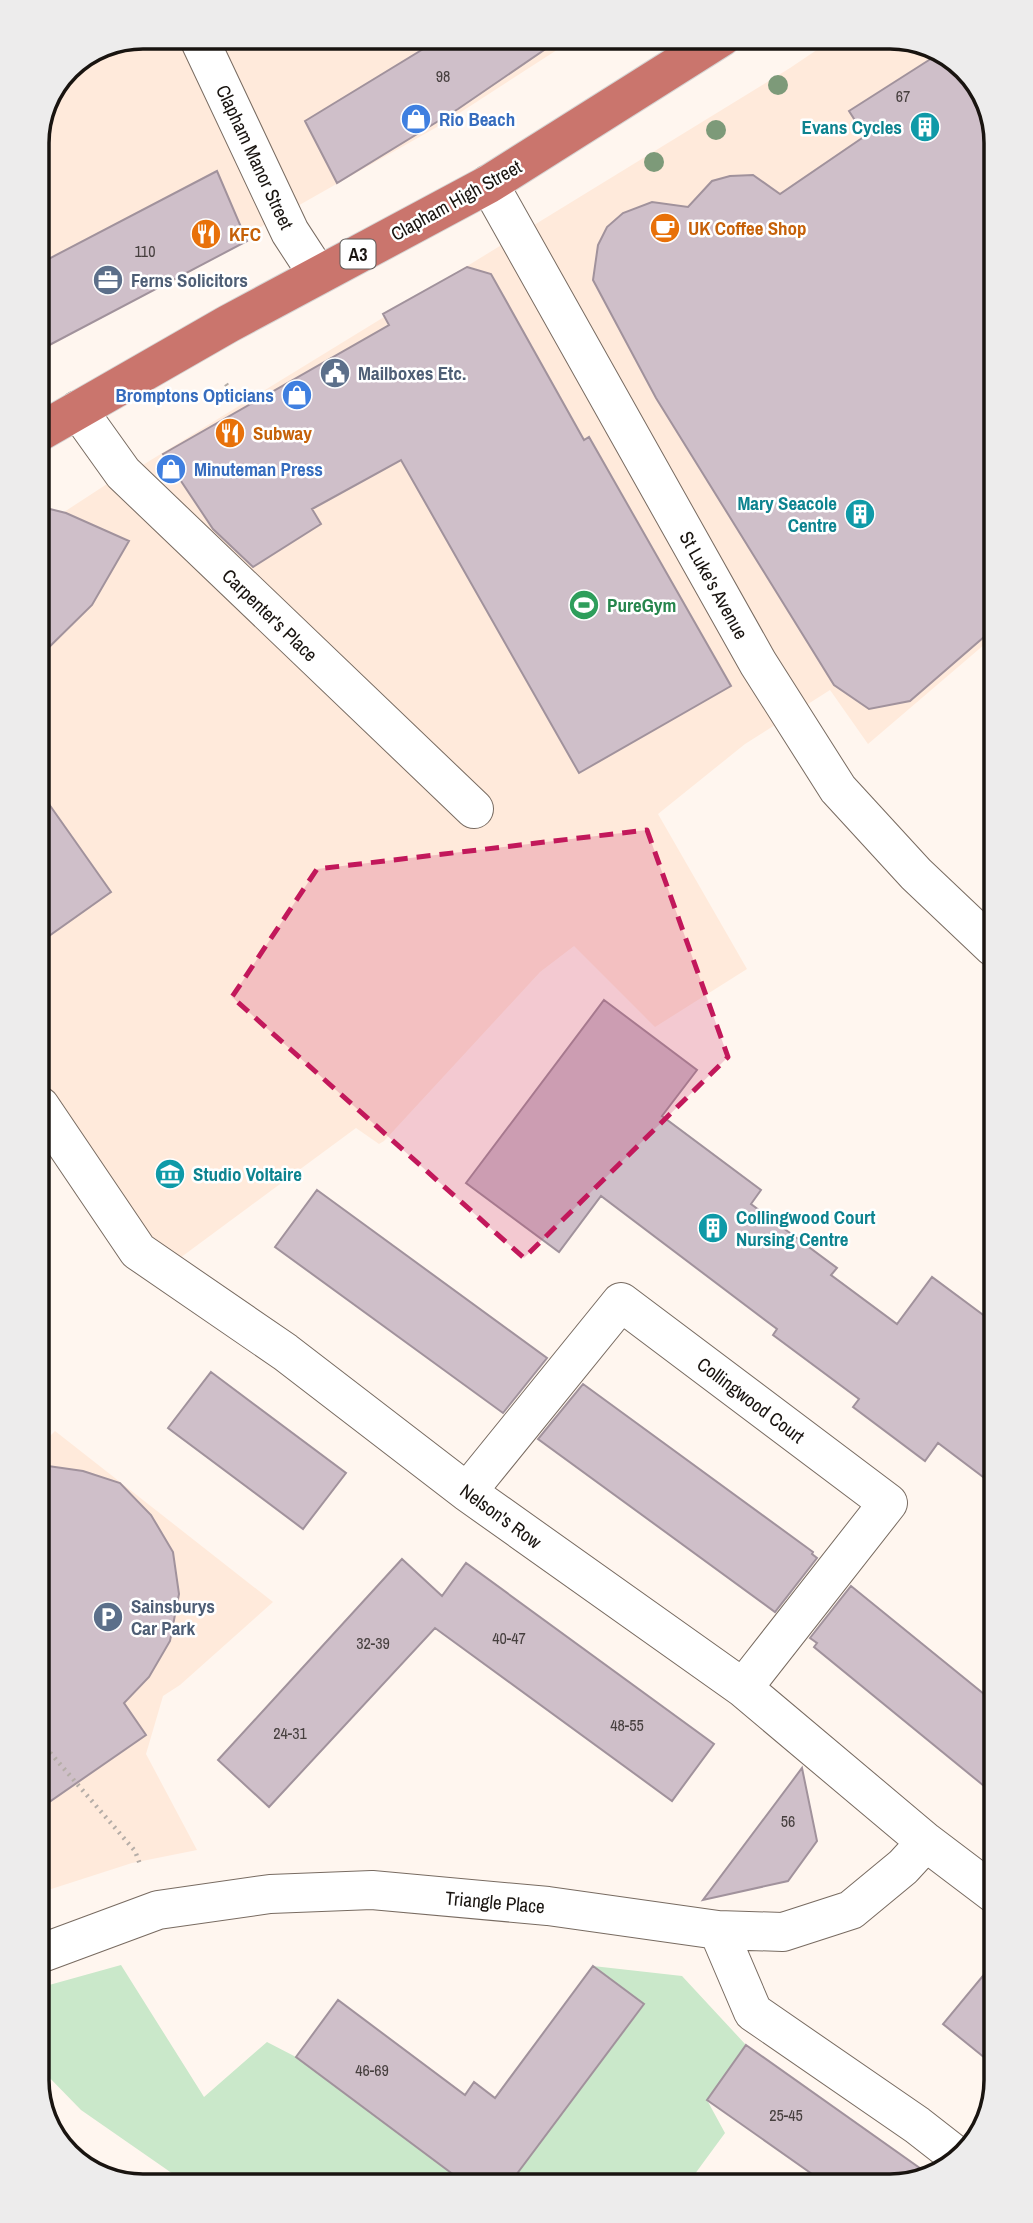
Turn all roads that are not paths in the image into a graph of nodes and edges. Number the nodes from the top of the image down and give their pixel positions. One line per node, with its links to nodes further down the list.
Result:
1 (204, 49): 4 (street, Clapham Manor Street)
2 (703, 49): 3 (highway, Clapham High Street / A3)
3 (489, 184): 4 (highway, Clapham High Street / A3); 8 (street, St Luke's Avenue)
4 (318, 275): 5 (highway, Clapham High Street / A3)
5 (78, 411): 6 (highway, Clapham High Street / A3); 7 (street, Carpenter's Place)
6 (49, 422)
7 (474, 809)
8 (984, 938)
9 (49, 1120): 10 (street, Nelson's Row)
10 (467, 1492): 11 (street, Nelson's Row); 11 (street, Collingwood Court)
11 (743, 1688): 12 (street, Nelson's Row)
12 (926, 1842): 13 (street, Nelson's Row); 14 (street, Triangle Place)
13 (984, 1886)
14 (718, 1930): 15 (street, Triangle Place); 16 (street)
15 (49, 1950)
16 (951, 2152)

